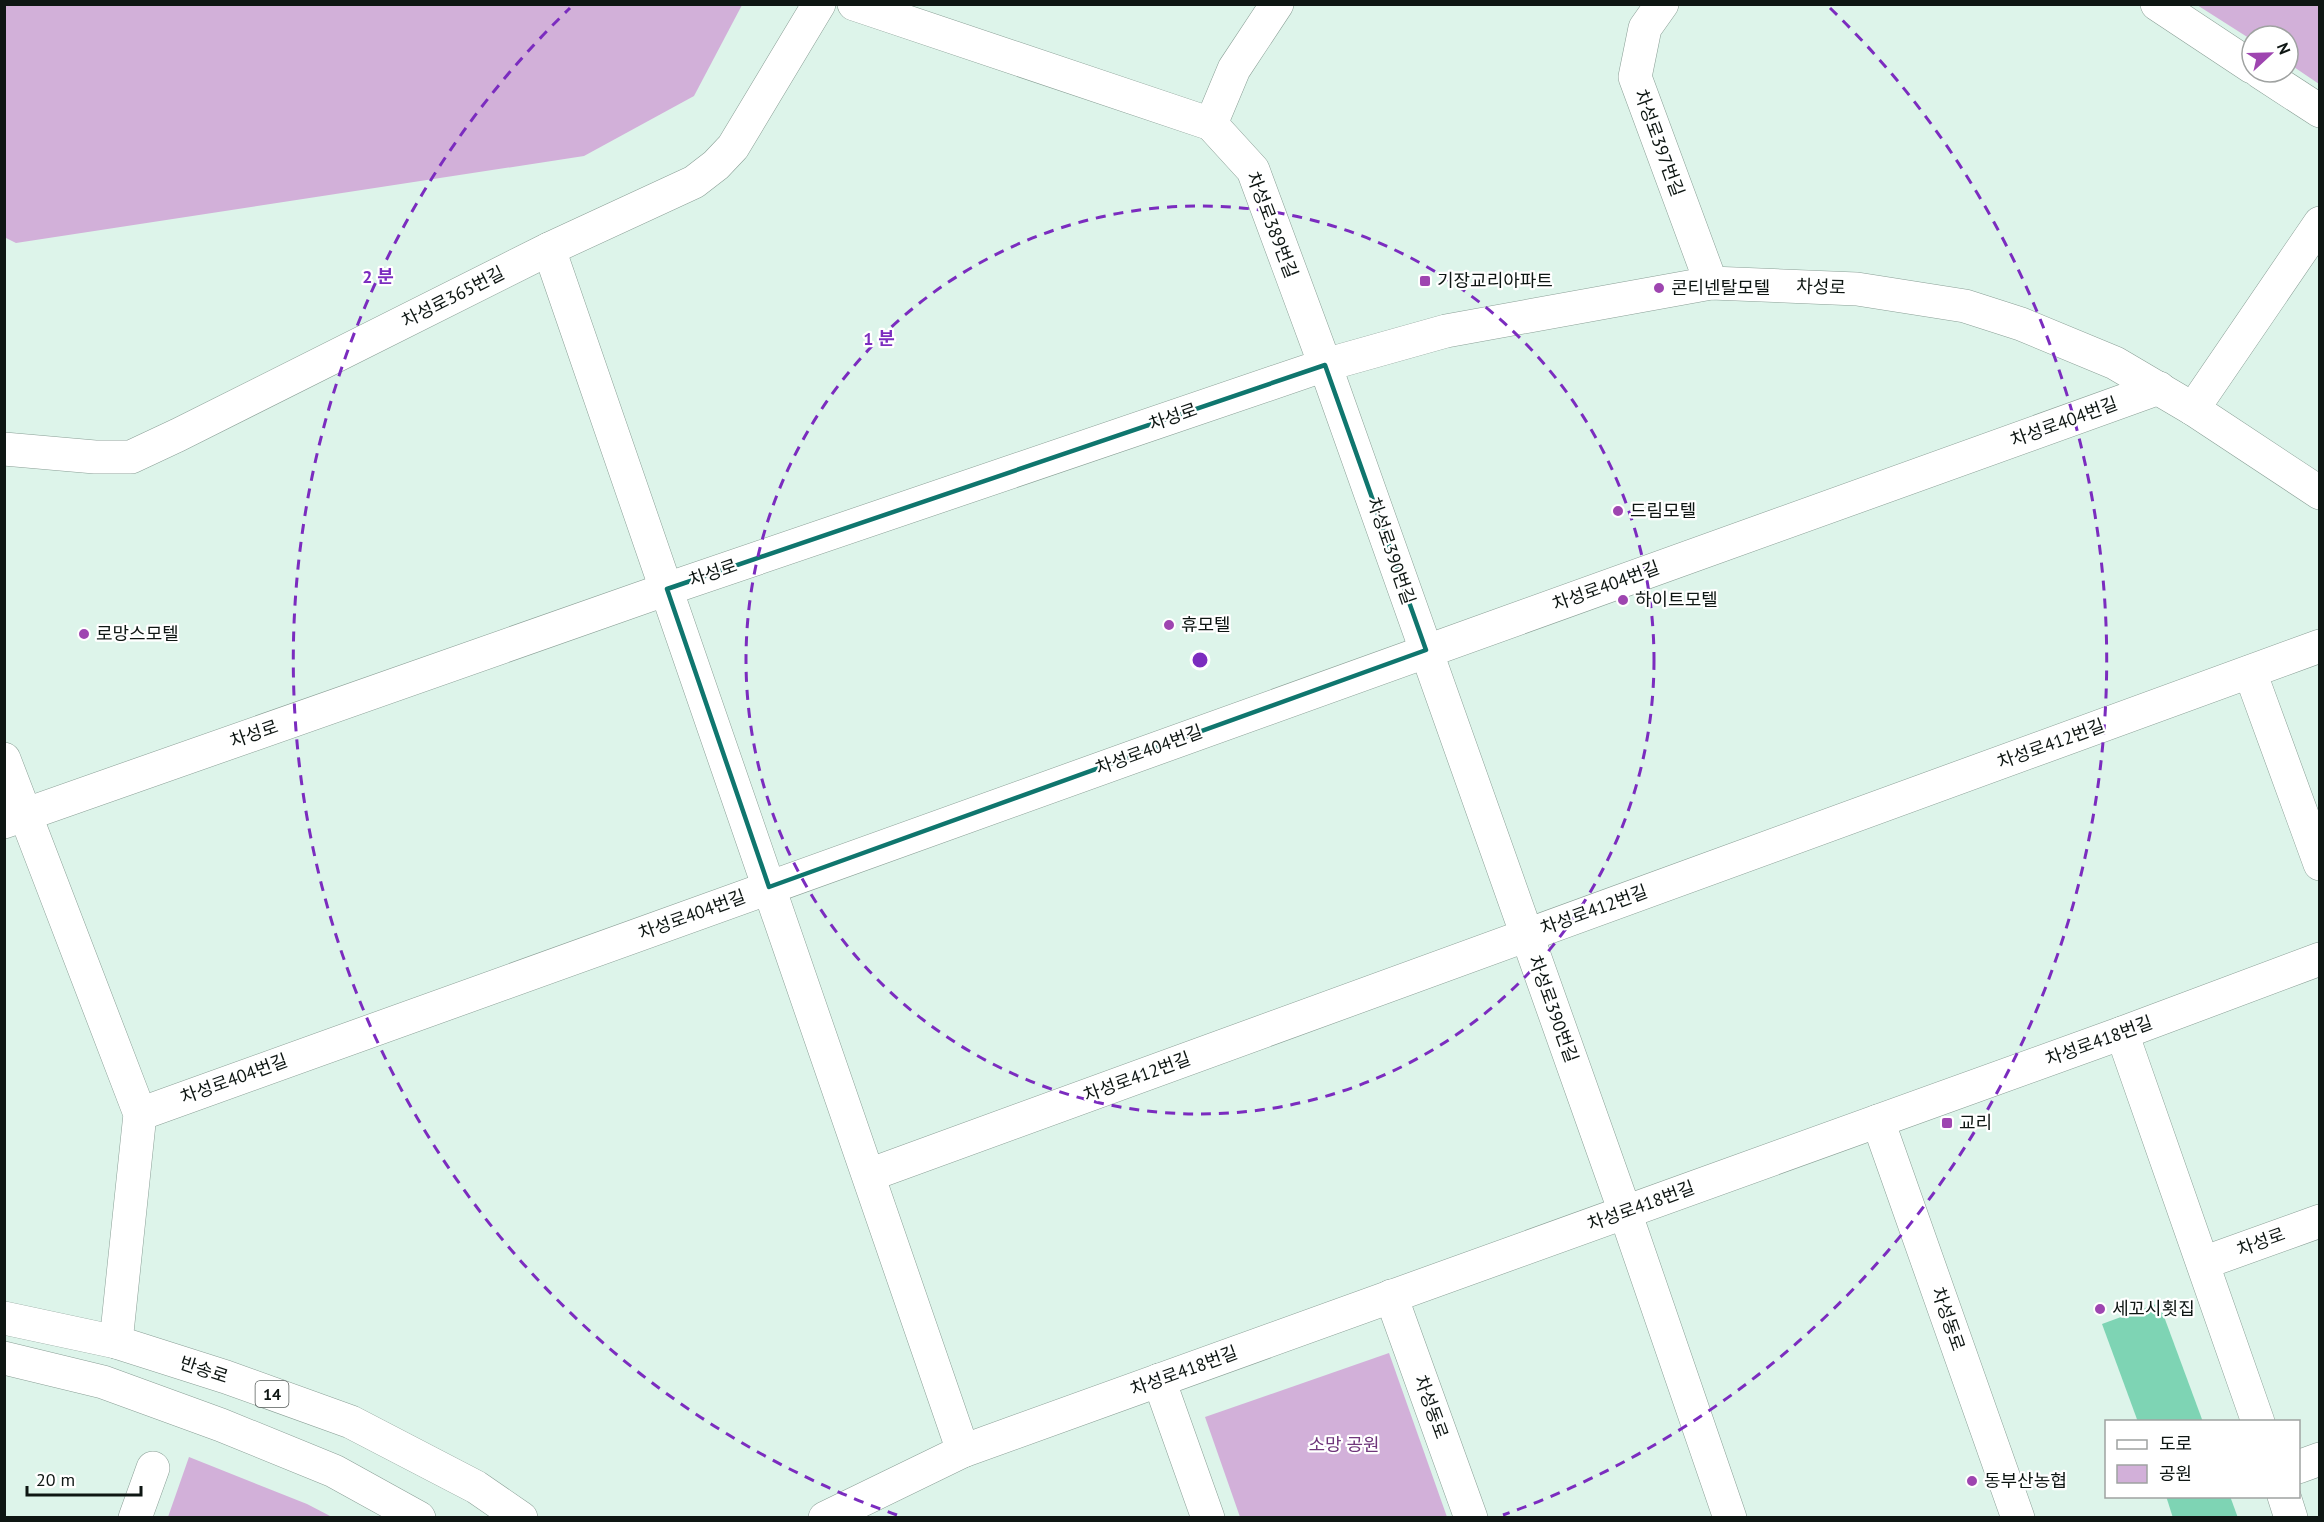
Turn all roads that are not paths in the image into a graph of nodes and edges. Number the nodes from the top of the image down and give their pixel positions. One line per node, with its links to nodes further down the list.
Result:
1 (819, 4): 11 (street, 차성로365번길)
2 (854, 4): 9 (street)
3 (1277, 4): 9 (street)
4 (1662, 4): 12 (street, 차성로397번길)
5 (2157, 4): 6 (street)
6 (2240, 59)
7 (2278, 84): 8 (street)
8 (2319, 111)
9 (1211, 124): 13 (street, 차성로389번길)
10 (2319, 223): 15 (street)
11 (549, 249): 16 (street, 차성로365번길); 18 (street)
12 (1711, 283): 13 (street, 차성로); 14 (street, 차성로)
13 (1325, 365): 18 (street, 차성로); 20 (street, 차성로390번길)
14 (2159, 388): 15 (street, 차성로); 20 (street, 차성로404번길)
15 (2193, 409): 17 (street, 차성로)
16 (4, 449)
17 (2319, 493)
18 (667, 589): 23 (street, 차성로); 25 (street)
19 (2319, 646): 21 (street, 차성로412번길)
20 (1426, 650): 25 (street, 차성로404번길); 26 (street, 차성로390번길)
21 (2250, 672): 24 (street); 26 (street, 차성로412번길)
22 (4, 759): 23 (street)
23 (15, 818): 29 (street)
24 (2319, 864)
25 (769, 887): 29 (street, 차성로404번길); 31 (street)
26 (1526, 934): 31 (street, 차성로412번길); 32 (street, 차성로390번길)
27 (2319, 959): 28 (street, 차성로418번길)
28 (2122, 1033): 30 (street, 차성로418번길); 34 (street)
29 (140, 1114): 37 (street)
30 (1878, 1121): 32 (street, 차성로418번길); 53 (street, 차성동로)
31 (869, 1175): 41 (street)
32 (1625, 1212): 35 (street, 차성로418번길); 52 (street, 차성로390번길)
33 (2319, 1221): 34 (street, 차성로)
34 (2203, 1263): 40 (street)
35 (1391, 1296): 39 (street, 차성로418번길); 51 (street, 차성동로)
36 (4, 1318): 37 (street, 반송로 / 14)
37 (116, 1342): 48 (street, 반송로 / 14)
38 (4, 1358): 47 (street)
39 (1159, 1380): 41 (street, 차성로418번길); 50 (street)
40 (2257, 1420)
41 (963, 1450): 49 (street, 차성로418번길)
42 (2319, 1460): 43 (street)
43 (2300, 1466)
44 (153, 1468): 46 (street)
45 (2284, 1498): 54 (street)
46 (135, 1518)
47 (419, 1518)
48 (520, 1518)
49 (825, 1518)
50 (1208, 1518)
51 (1471, 1518)
52 (1730, 1518)
53 (2018, 1518)
54 (2291, 1518)

